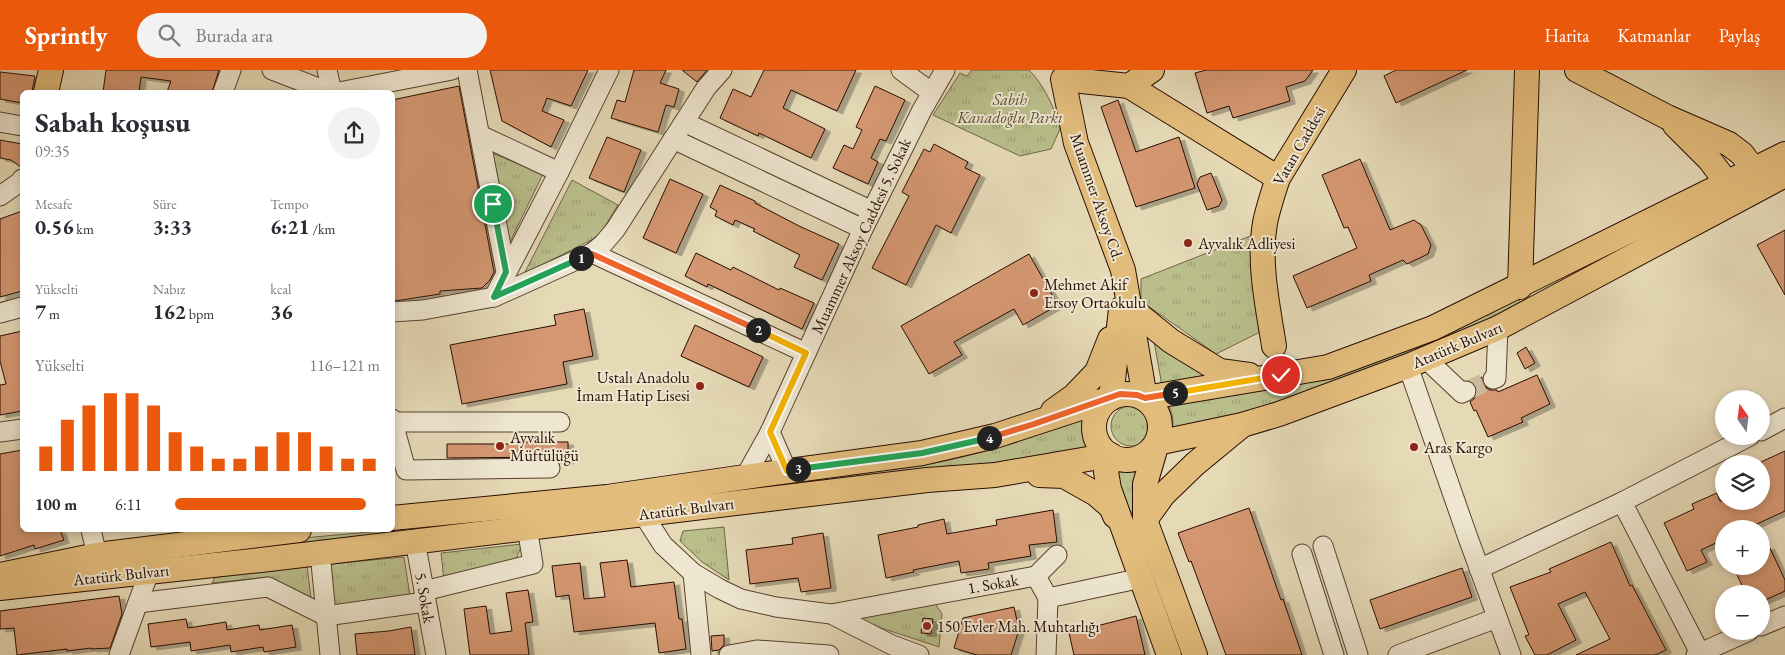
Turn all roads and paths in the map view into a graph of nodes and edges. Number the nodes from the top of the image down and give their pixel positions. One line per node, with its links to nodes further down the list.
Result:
1 (51, 70): 17 (main road)
2 (231, 70): 18 (street)
3 (272, 70): 19 (street)
4 (327, 70): 20 (street)
5 (452, 70): 21 (street)
6 (467, 70): 27 (street)
7 (608, 70): 30 (street)
8 (722, 70): 25 (street)
9 (901, 70): 22 (street)
10 (945, 70): 22 (street, Muammer Aksoy Caddesi 5. Sokak)
11 (1152, 70): 16 (main road)
12 (1344, 70): 32 (main road, Vatan Caddesi)
13 (1527, 70): 41 (main road)
14 (1577, 70): 23 (main road)
15 (1058, 75): 16 (main road); 44 (main road, Muammer Aksoy Cd.)
16 (1129, 86): 32 (main road)
17 (46, 90)
18 (224, 90)
19 (325, 90)
20 (330, 90)
21 (348, 90)
22 (932, 92): 37 (street, Muammer Aksoy Caddesi 5. Sokak)
23 (1667, 117): 33 (main road); 35 (main road)
24 (0, 122): 26 (street)
25 (684, 122): 28 (street); 37 (street)
26 (20, 126)
27 (480, 135): 30 (street); 40 (street)
28 (673, 140): 38 (street); 39 (street)
29 (1785, 154): 33 (main road, Atatürk Bulvarı)
30 (559, 172): 40 (street)
31 (1785, 175): 33 (main road, Atatürk Bulvarı)
32 (1278, 178): 48 (main road, Vatan Caddesi)
33 (1759, 178): 35 (main road, Atatürk Bulvarı)
34 (20, 182): 36 (street)
35 (1733, 192): 41 (main road, Atatürk Bulvarı); 47 (main road, Atatürk Bulvarı)
36 (0, 196)
37 (872, 211): 38 (street, Muammer Aksoy Caddesi 5. Sokak)
38 (863, 229): 49 (street, Muammer Aksoy Caddesi 5. Sokak)
39 (592, 254): 42 (street); 49 (street)
40 (506, 272): 42 (street)
41 (1520, 287): 51 (main road, Atatürk Bulvarı)
42 (494, 297): 45 (street)
43 (20, 308): 46 (street)
44 (1125, 309): 51 (main road); 54 (main road); 55 (main road, Muammer Aksoy Cd.); 59 (main road)
45 (395, 312)
46 (0, 314)
47 (1498, 328): 50 (main road, Atatürk Bulvarı); 52 (street)
48 (1274, 346)
49 (806, 353): 65 (street, Muammer Aksoy Caddesi 5. Sokak)
50 (1417, 363): 53 (street); 60 (main road, Atatürk Bulvarı); 89 (street)
51 (1265, 377): 55 (main road, Atatürk Bulvarı)
52 (1493, 379)
53 (1466, 391)
54 (1111, 398): 55 (main road, Atatürk Bulvarı); 59 (main road, Atatürk Bulvarı); 68 (main road)
55 (1145, 398): 66 (main road)
56 (1785, 418): 61 (street)
57 (395, 420): 58 (street)
58 (560, 422)
59 (1034, 424): 70 (main road, Atatürk Bulvarı)
60 (1242, 425): 66 (main road, Atatürk Bulvarı); 76 (main road)
61 (1770, 426)
62 (395, 428): 69 (street)
63 (20, 429): 64 (street)
64 (0, 432)
65 (770, 432): 70 (street); 72 (street, Muammer Aksoy Caddesi 5. Sokak)
66 (1156, 443): 68 (main road, Atatürk Bulvarı); 76 (main road)
67 (1733, 445): 73 (street)
68 (1111, 455): 71 (main road, Atatürk Bulvarı); 83 (main road)
69 (550, 468)
70 (787, 471): 72 (main road, Atatürk Bulvarı)
71 (995, 475): 74 (main road, Atatürk Bulvarı); 83 (main road)
72 (745, 477): 75 (main road, Atatürk Bulvarı)
73 (1622, 502): 89 (street); 106 (street)
74 (643, 514): 77 (main road, Atatürk Bulvarı); 91 (street)
75 (395, 518)
76 (1145, 520): 116 (main road)
77 (527, 527): 81 (main road, Atatürk Bulvarı); 96 (street)
78 (91, 532): 86 (street)
79 (263, 532): 80 (main road, Atatürk Bulvarı); 88 (main road)
80 (232, 534): 86 (main road, Atatürk Bulvarı); 88 (main road)
81 (415, 541): 84 (main road, Atatürk Bulvarı); 96 (street, 5. Sokak)
82 (1323, 546): 118 (street)
83 (1132, 550): 94 (main road)
84 (320, 553): 88 (main road, Atatürk Bulvarı); 100 (street)
85 (1302, 554): 117 (street)
86 (97, 555): 92 (main road, Atatürk Bulvarı)
87 (1057, 555): 93 (street)
88 (252, 561): 90 (main road, Atatürk Bulvarı)
89 (1479, 569): 102 (street)
90 (149, 572): 95 (main road, Atatürk Bulvarı); 98 (street)
91 (693, 573): 99 (street); 110 (street)
92 (0, 575)
93 (1036, 576): 97 (street, 1. Sokak); 99 (street, 1. Sokak)
94 (1142, 578): 97 (street); 115 (main road)
95 (0, 588)
96 (424, 596): 100 (street); 109 (street, 5. Sokak)
97 (1048, 598): 114 (street)
98 (138, 603): 100 (street); 107 (street)
99 (830, 614): 105 (street)
100 (326, 616): 108 (street)
101 (1785, 616): 103 (street)
102 (1497, 618): 119 (street); 120 (street)
103 (1770, 622)
104 (1730, 640): 106 (street)
105 (891, 650): 113 (street)
106 (1699, 654)
107 (119, 655)
108 (330, 655)
109 (436, 655)
110 (701, 655)
111 (729, 655): 112 (street)
112 (829, 655)
113 (919, 655)
114 (1046, 655)
115 (1169, 655)
116 (1195, 655)
117 (1334, 655)
118 (1358, 655)
119 (1398, 655)
120 (1510, 655)

